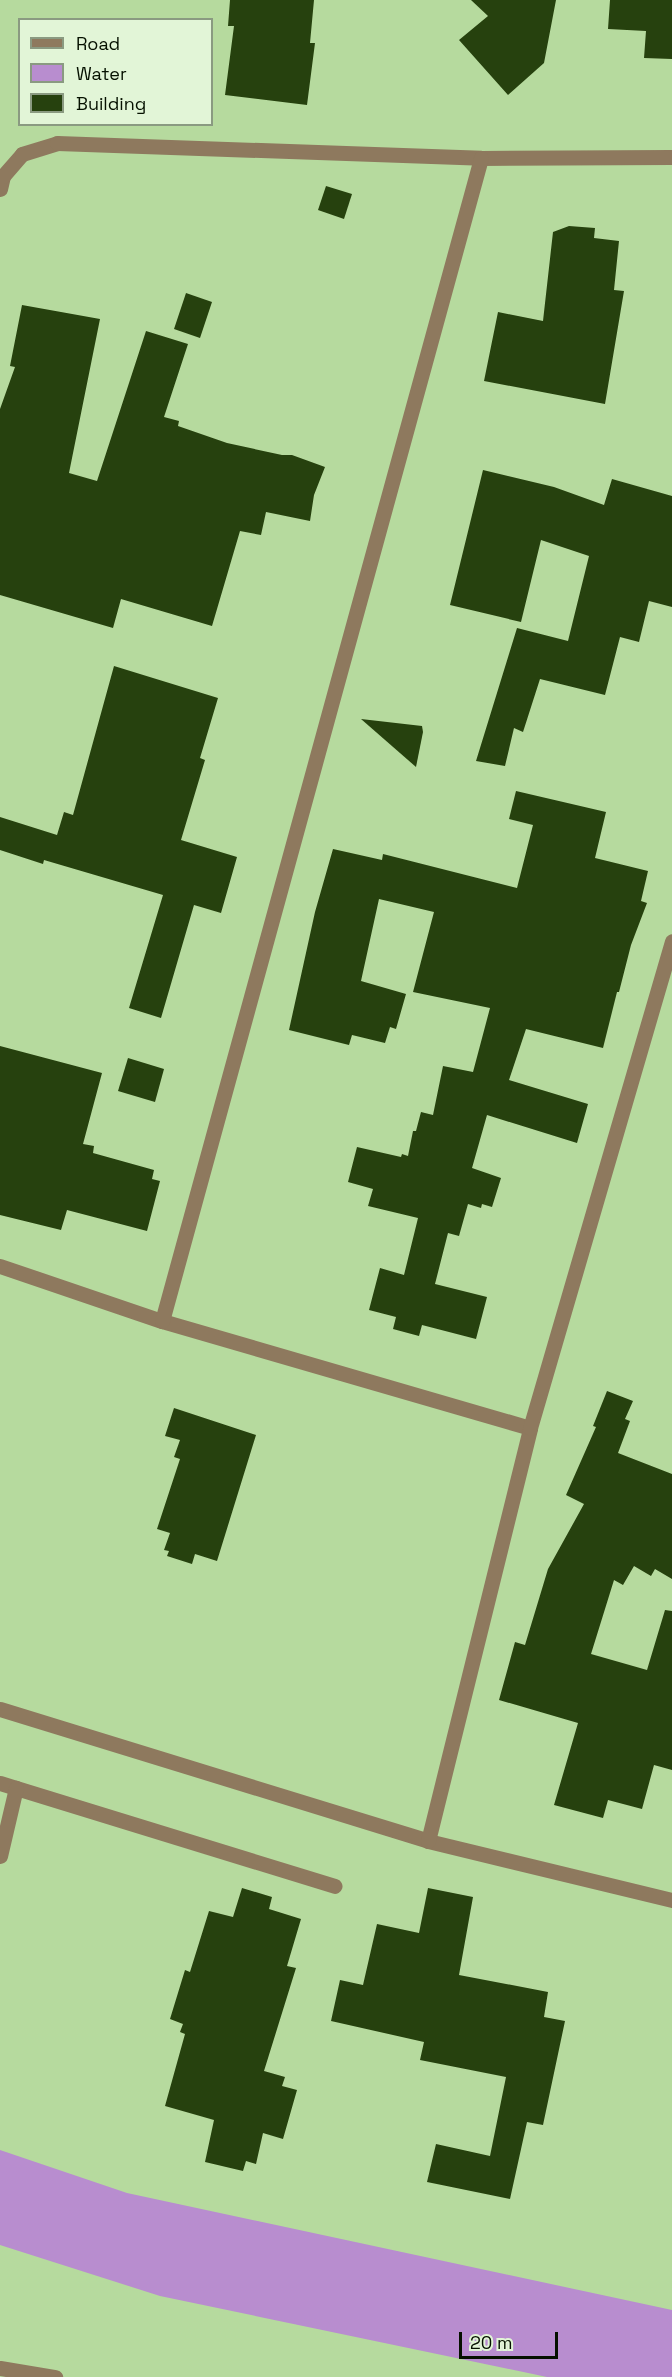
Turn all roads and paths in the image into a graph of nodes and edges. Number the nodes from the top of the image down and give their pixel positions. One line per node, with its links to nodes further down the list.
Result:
1 (672, 157): 2 (street)
2 (481, 158): 3 (street); 6 (street)
3 (0, 189)
4 (672, 941): 7 (street)
5 (0, 1266): 6 (street)
6 (162, 1321): 7 (street)
7 (530, 1428): 11 (street)
8 (0, 1708): 11 (street)
9 (0, 1783): 10 (street)
10 (16, 1788): 12 (street); 13 (street)
11 (428, 1841): 14 (street)
12 (0, 1856)
13 (334, 1886)
14 (672, 1900)
15 (0, 2368): 16 (street)
16 (55, 2377)

